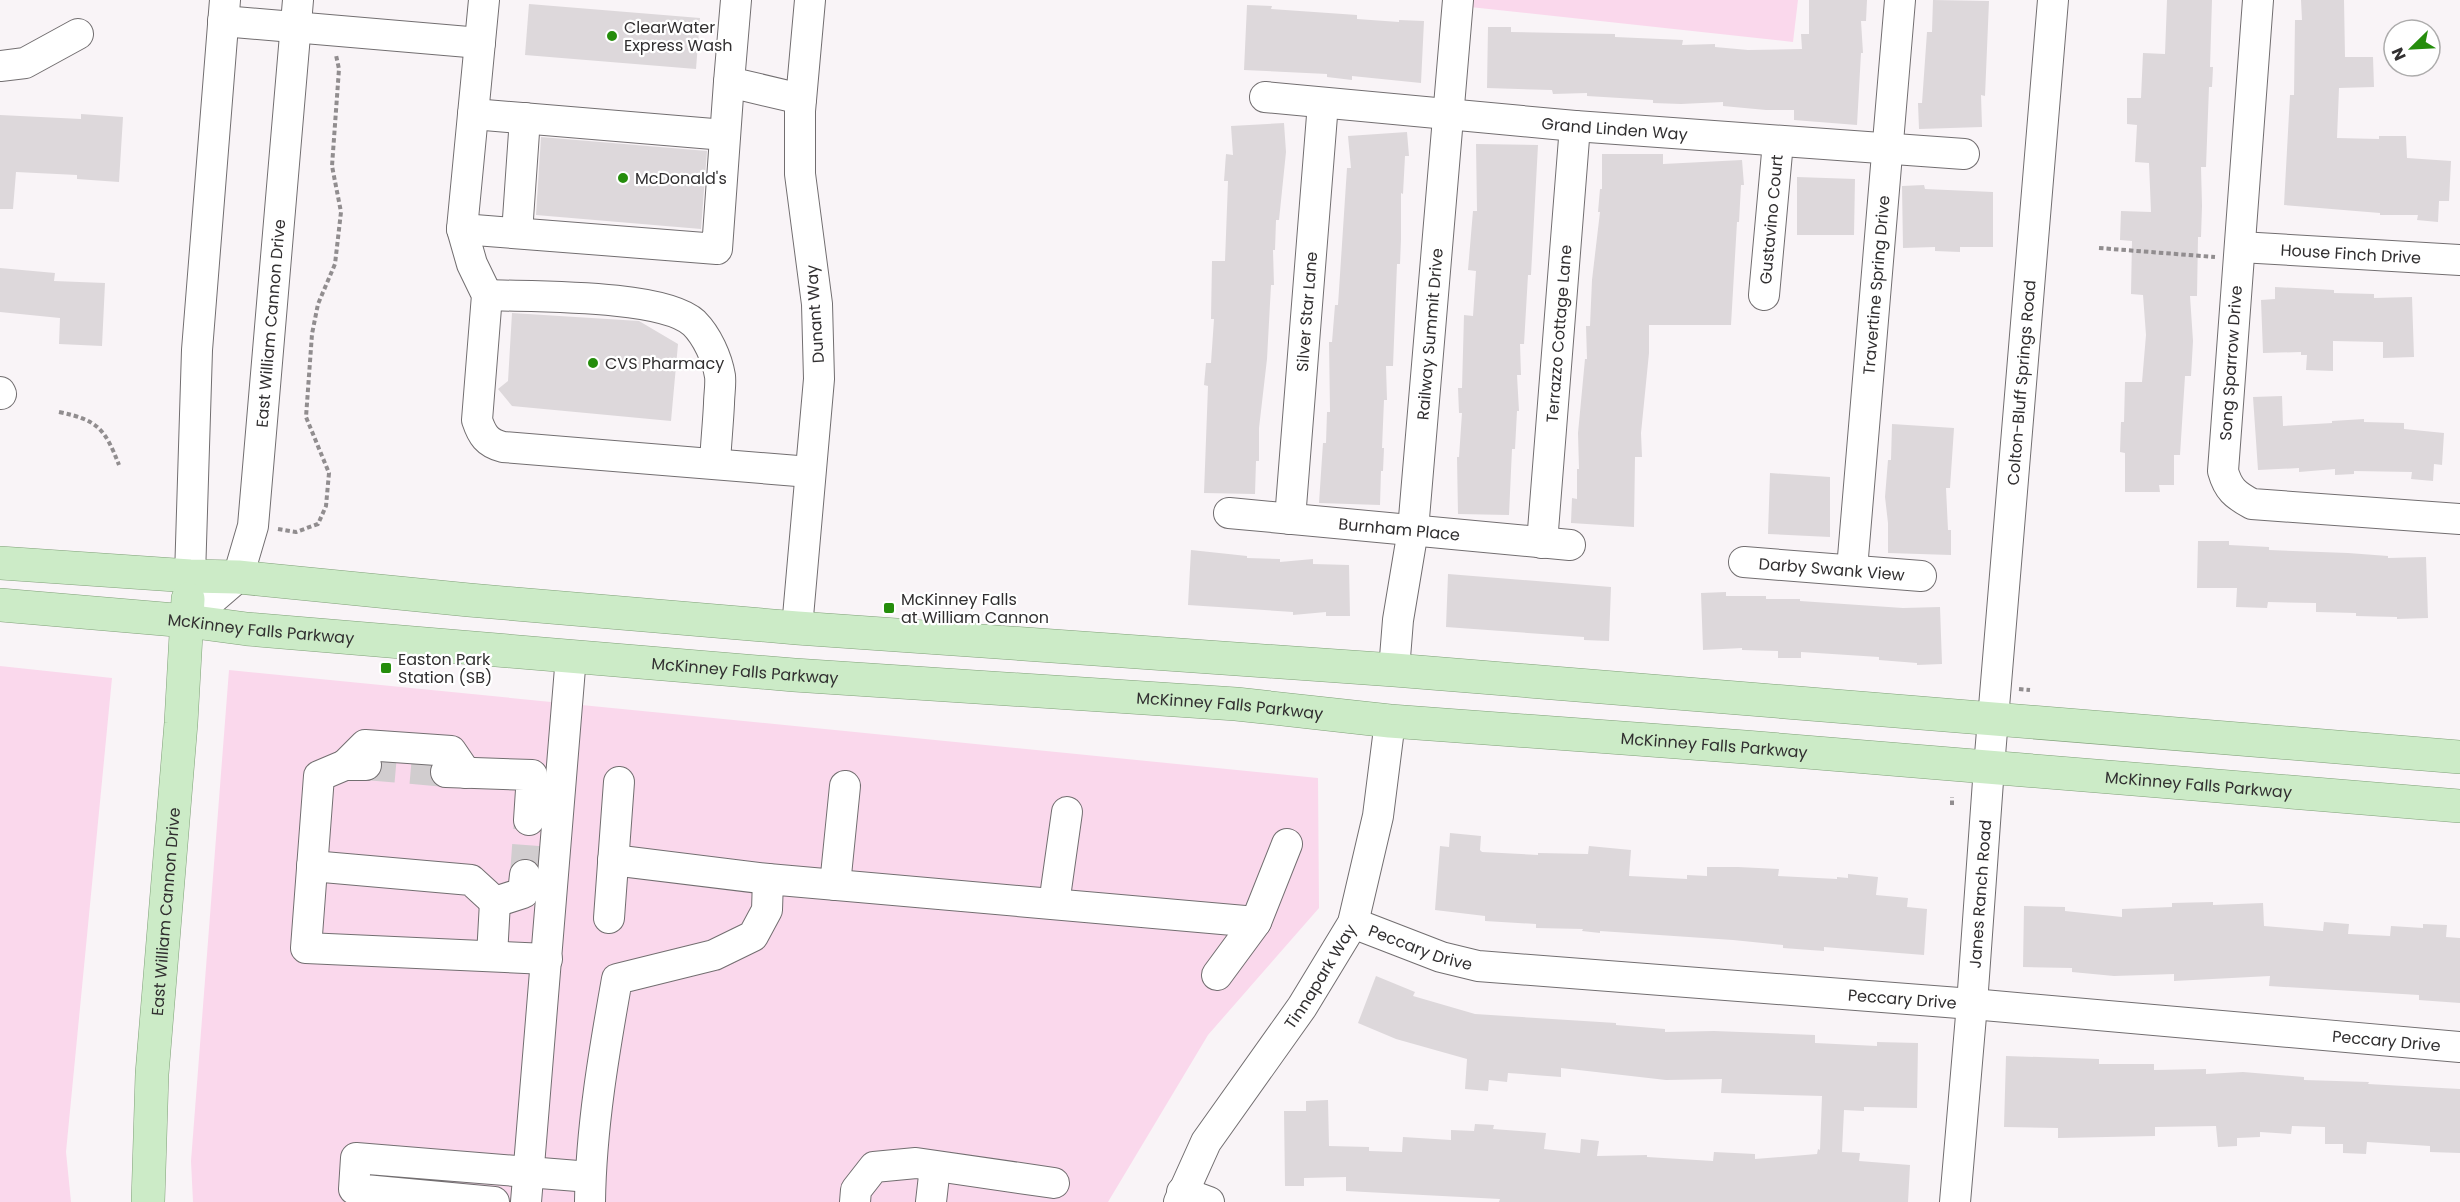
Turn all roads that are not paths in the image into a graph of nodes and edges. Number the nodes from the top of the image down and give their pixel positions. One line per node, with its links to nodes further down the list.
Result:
1 (484, 0): 11 (street)
2 (736, 0): 13 (street)
3 (810, 0): 15 (street, Dunant Way)
4 (1458, 0): 18 (street, Railway Summit Drive)
5 (1900, 0): 23 (street, Travertine Spring Drive)
6 (2053, 0): 49 (street, Colton-Bluff Springs Road)
7 (2258, 0): 27 (street, Song Sparrow Drive)
8 (224, 11): 9 (street); 41 (street, East William Cannon Drive)
9 (297, 14): 11 (street); 43 (street, East William Cannon Drive)
10 (78, 34): 12 (street)
11 (480, 43): 17 (street)
12 (0, 66)
13 (729, 82): 15 (street); 21 (street)
14 (1265, 97): 16 (street, Grand Linden Way)
15 (801, 99): 32 (street, Dunant Way)
16 (1323, 103): 18 (street, Grand Linden Way); 34 (street, Silver Star Lane)
17 (473, 114): 19 (street); 25 (street)
18 (1449, 115): 20 (street, Grand Linden Way); 36 (street, Railway Summit Drive)
19 (525, 118): 21 (street); 26 (street)
20 (1575, 126): 22 (street, Grand Linden Way); 37 (street, Terrazzo Cottage Lane)
21 (725, 135): 26 (street)
22 (1778, 142): 23 (street, Grand Linden Way); 30 (street, Gustavino Court)
23 (1888, 149): 24 (street, Grand Linden Way); 40 (street, Travertine Spring Drive)
24 (1964, 154)
25 (462, 229): 26 (street); 29 (street)
26 (516, 233)
27 (2231, 252): 28 (street, House Finch Drive); 35 (street, Song Sparrow Drive)
28 (2460, 260)
29 (487, 295): 31 (street); 31 (street)
30 (1764, 295)
31 (715, 463): 32 (street)
32 (810, 472): 46 (street, Dunant Way)
33 (1229, 513): 34 (street, Burnham Place)
34 (1290, 519): 36 (street, Burnham Place)
35 (2460, 519)
36 (1413, 530): 37 (street, Burnham Place); 48 (street, Railway Summit Drive)
37 (1556, 544)
38 (1744, 562): 40 (street, Darby Swank View)
39 (0, 563): 41 (main road)
40 (1851, 569): 42 (street, Darby Swank View)
41 (190, 576): 43 (main road); 45 (main road, East William Cannon Drive)
42 (1920, 576)
43 (238, 577): 45 (street); 46 (main road)
44 (0, 605): 45 (main road, McKinney Falls Parkway)
45 (187, 621): 47 (main road, McKinney Falls Parkway); 79 (main road, East William Cannon Drive)
46 (797, 628): 48 (main road)
47 (571, 656): 50 (main road, McKinney Falls Parkway); 70 (street)
48 (1394, 670): 49 (main road); 50 (main road)
49 (1993, 717): 51 (main road); 52 (street, Colton-Bluff Springs Road)
50 (1390, 721): 52 (main road, McKinney Falls Parkway); 68 (street, Tinnapark Way)
51 (2460, 757)
52 (1989, 767): 55 (main road, McKinney Falls Parkway); 72 (street, Janes Ranch Road)
53 (619, 782): 59 (street)
54 (845, 786): 63 (street)
55 (2460, 806)
56 (1067, 812): 65 (street)
57 (529, 820): 60 (street)
58 (1287, 844): 67 (street)
59 (613, 860): 62 (street); 66 (street)
60 (312, 867): 64 (street); 69 (street)
61 (525, 875): 64 (street)
62 (768, 879): 63 (street); 77 (street)
63 (835, 885): 65 (street)
64 (495, 902): 69 (street)
65 (1054, 904): 67 (street)
66 (609, 918)
67 (1256, 922): 71 (street)
68 (1353, 923): 72 (street, Peccary Drive); 78 (street, Tinnapark Way)
69 (492, 956): 70 (street)
70 (547, 959): 75 (street)
71 (1217, 975)
72 (1972, 1004): 73 (street, Peccary Drive); 85 (street, Janes Ranch Road)
73 (2460, 1047)
74 (935, 1167): 76 (street); 82 (street); 83 (street)
75 (529, 1172): 77 (street); 80 (street); 81 (street)
76 (1054, 1183)
77 (590, 1189)
78 (1180, 1197): 84 (street)
79 (148, 1202)
80 (494, 1202)
81 (525, 1202)
82 (855, 1202)
83 (931, 1202)
84 (1209, 1202)
85 (1954, 1202)

